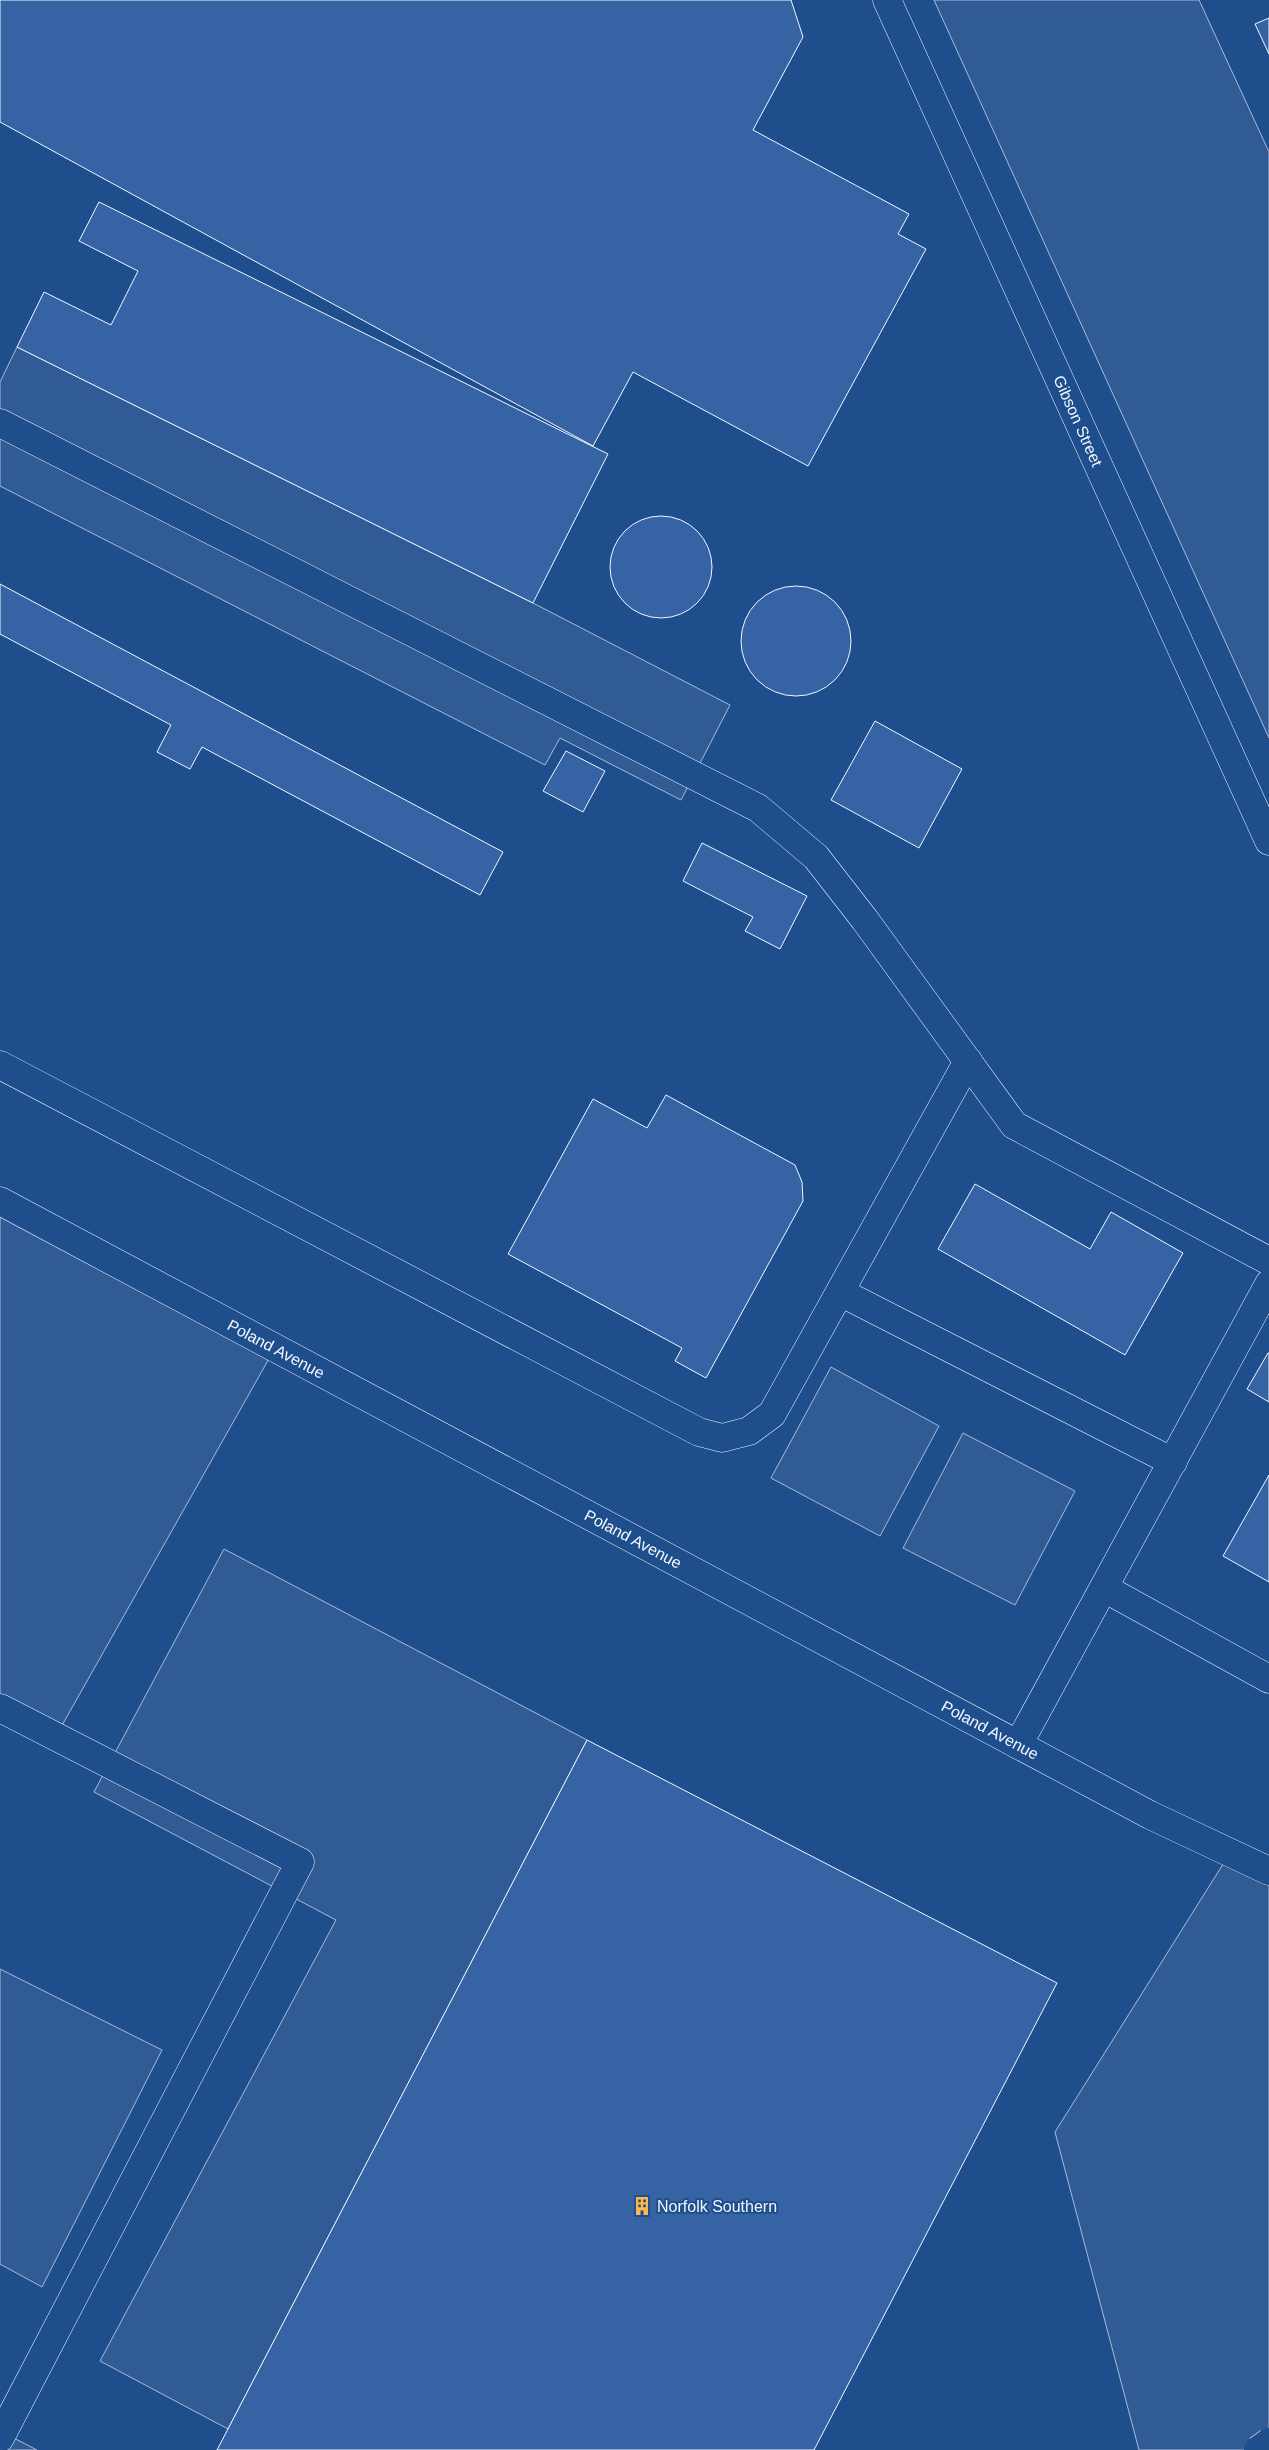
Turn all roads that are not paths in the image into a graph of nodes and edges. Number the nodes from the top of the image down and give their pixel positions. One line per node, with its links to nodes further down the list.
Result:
1 (887, 0): 3 (main road, Gibson Street)
2 (0, 423): 4 (main road)
3 (1269, 841)
4 (968, 1062): 7 (main road); 9 (main road)
5 (0, 1065): 9 (main road)
6 (0, 1201): 14 (main road, Poland Avenue)
7 (1269, 1261)
8 (1269, 1284): 10 (main road)
9 (840, 1292): 10 (main road)
10 (1173, 1462): 11 (main road)
11 (1104, 1588): 12 (main road); 14 (main road)
12 (1269, 1679)
13 (0, 1708): 16 (main road)
14 (1018, 1745): 15 (main road, Poland Avenue)
15 (1269, 1871)
16 (0, 2438)
17 (1269, 2441): 18 (main road, bridge)
18 (1260, 2450)

